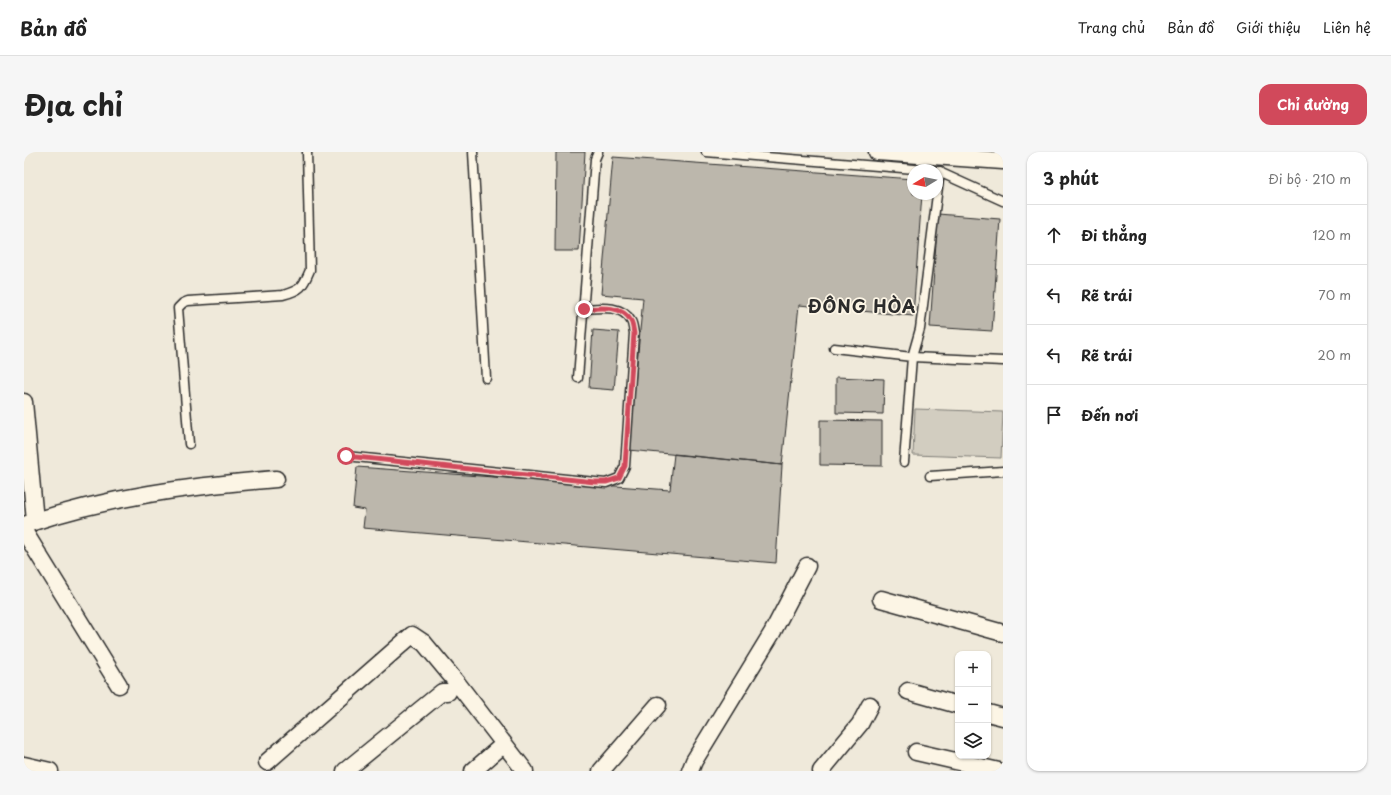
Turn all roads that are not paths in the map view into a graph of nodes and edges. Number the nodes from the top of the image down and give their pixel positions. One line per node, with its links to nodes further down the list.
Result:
1 (307, 152): 18 (lane)
2 (473, 152): 15 (lane)
3 (598, 152): 11 (lane)
4 (706, 152): 7 (lane)
5 (877, 152): 6 (street)
6 (1003, 161)
7 (907, 168)
8 (943, 173): 10 (lane)
9 (936, 200): 13 (lane)
10 (1003, 201)
11 (584, 309): 16 (lane); 19 (lane)
12 (834, 348): 13 (lane)
13 (912, 357): 14 (lane); 20 (lane)
14 (1003, 361)
15 (486, 378)
16 (578, 378)
17 (24, 402): 24 (street)
18 (189, 444)
19 (346, 456)
20 (904, 462)
21 (1003, 471): 22 (lane)
22 (930, 476)
23 (276, 479): 24 (street)
24 (28, 526): 28 (street)
25 (807, 566): 45 (street)
26 (882, 599): 27 (street)
27 (1003, 633)
28 (119, 685)
29 (453, 688): 36 (street); 38 (street); 41 (street)
30 (908, 691): 31 (street)
31 (955, 703)
32 (658, 705): 44 (street)
33 (870, 705): 46 (street)
34 (991, 714): 35 (street)
35 (1003, 717)
36 (504, 744): 42 (street); 43 (street)
37 (916, 752): 47 (street)
38 (267, 762)
39 (24, 765): 40 (street)
40 (50, 771)
41 (345, 771)
42 (473, 771)
43 (526, 771)
44 (601, 771)
45 (690, 771)
46 (821, 771)
47 (999, 771)

